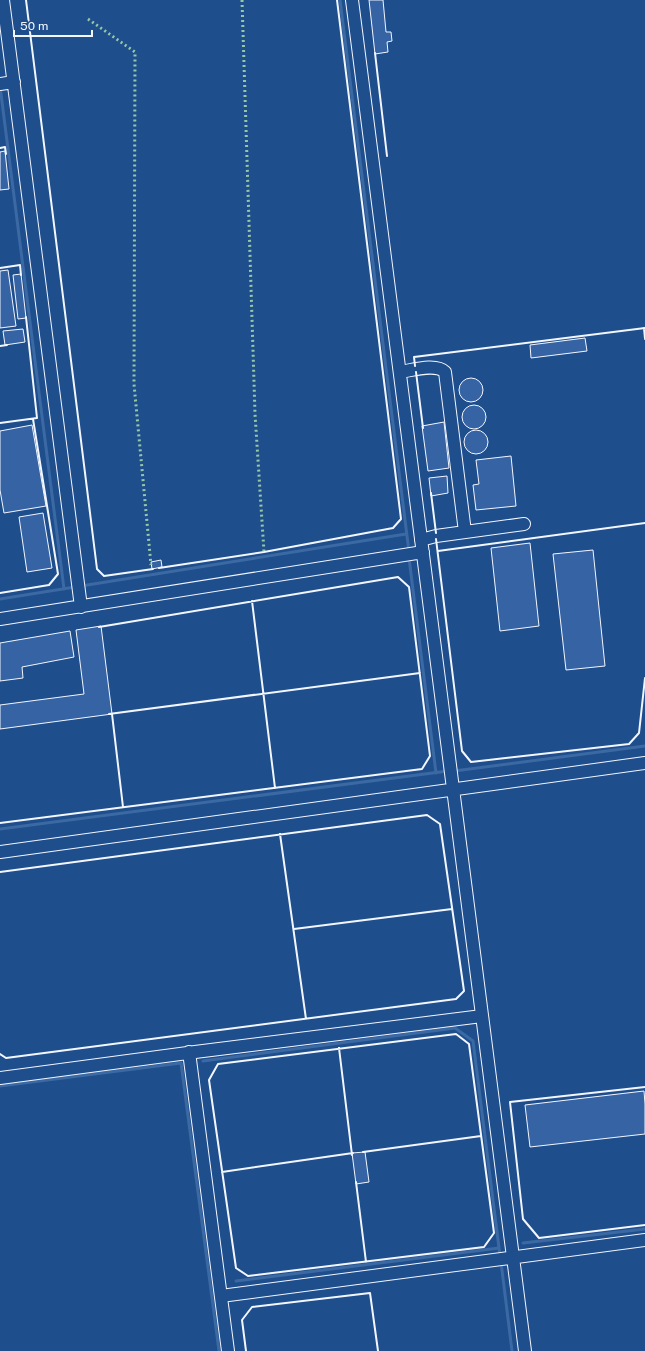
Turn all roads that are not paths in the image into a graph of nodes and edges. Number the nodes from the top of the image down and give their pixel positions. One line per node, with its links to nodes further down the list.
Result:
1 (3, 0): 3 (lane)
2 (352, 0): 5 (lane)
3 (14, 82): 4 (lane); 9 (lane)
4 (0, 84)
5 (400, 372): 7 (lane); 8 (lane)
6 (524, 524): 7 (lane)
7 (465, 532): 8 (lane)
8 (422, 546): 9 (lane); 12 (lane)
9 (80, 606): 10 (lane)
10 (0, 619)
11 (645, 762): 12 (lane)
12 (453, 790): 13 (lane); 14 (lane)
13 (0, 852)
14 (482, 1016): 15 (lane); 20 (lane)
15 (189, 1052): 16 (lane); 18 (lane)
16 (0, 1078)
17 (645, 1240): 18 (lane)
18 (221, 1296): 19 (lane)
19 (228, 1351)
20 (525, 1351)

